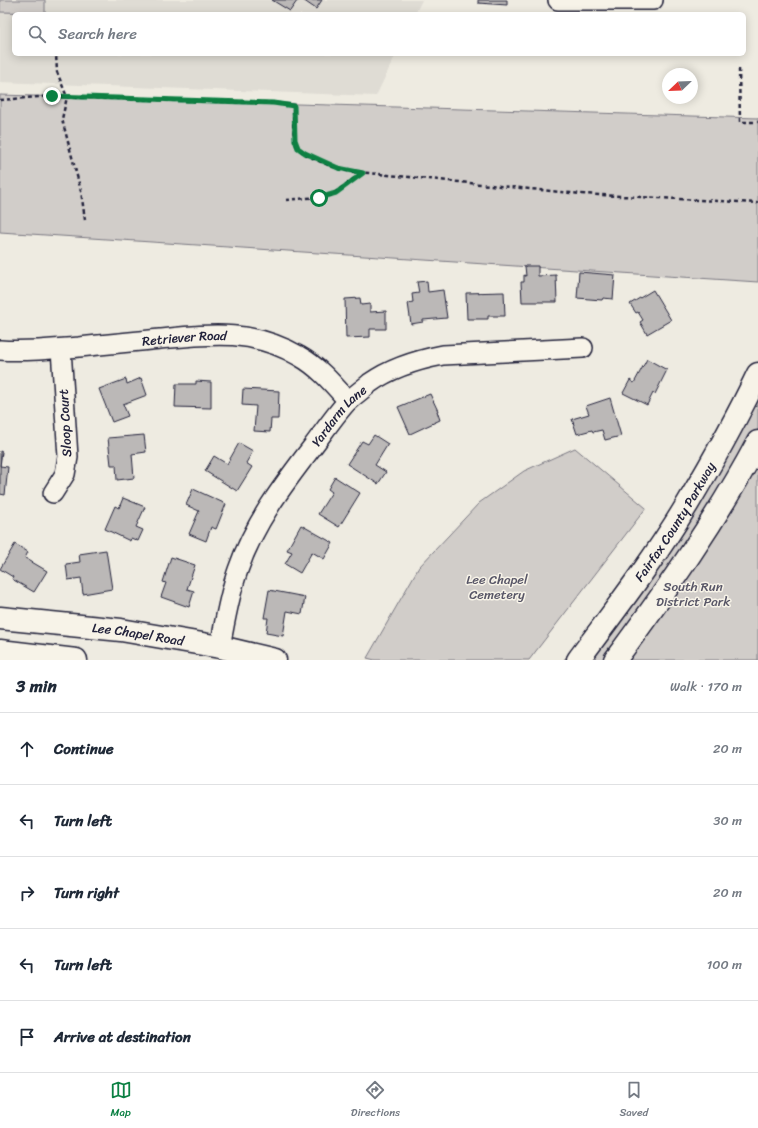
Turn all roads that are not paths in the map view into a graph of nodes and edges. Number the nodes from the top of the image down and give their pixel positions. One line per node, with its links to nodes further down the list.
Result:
1 (558, 0): 2 (street)
2 (653, 0)
3 (583, 348): 7 (street, Yardarm Lane)
4 (61, 349): 5 (street, Retriever Road); 7 (street, Retriever Road); 9 (street, Sloop Court)
5 (0, 350)
6 (758, 374): 15 (main road, Fairfax County Parkway)
7 (348, 401): 11 (street, Yardarm Lane)
8 (758, 442): 16 (main road)
9 (53, 493)
10 (0, 618): 11 (main road, Lee Chapel Road)
11 (220, 647): 14 (main road, Lee Chapel Road)
12 (0, 651): 13 (main road)
13 (76, 660)
14 (275, 660)
15 (578, 660)
16 (615, 660)

